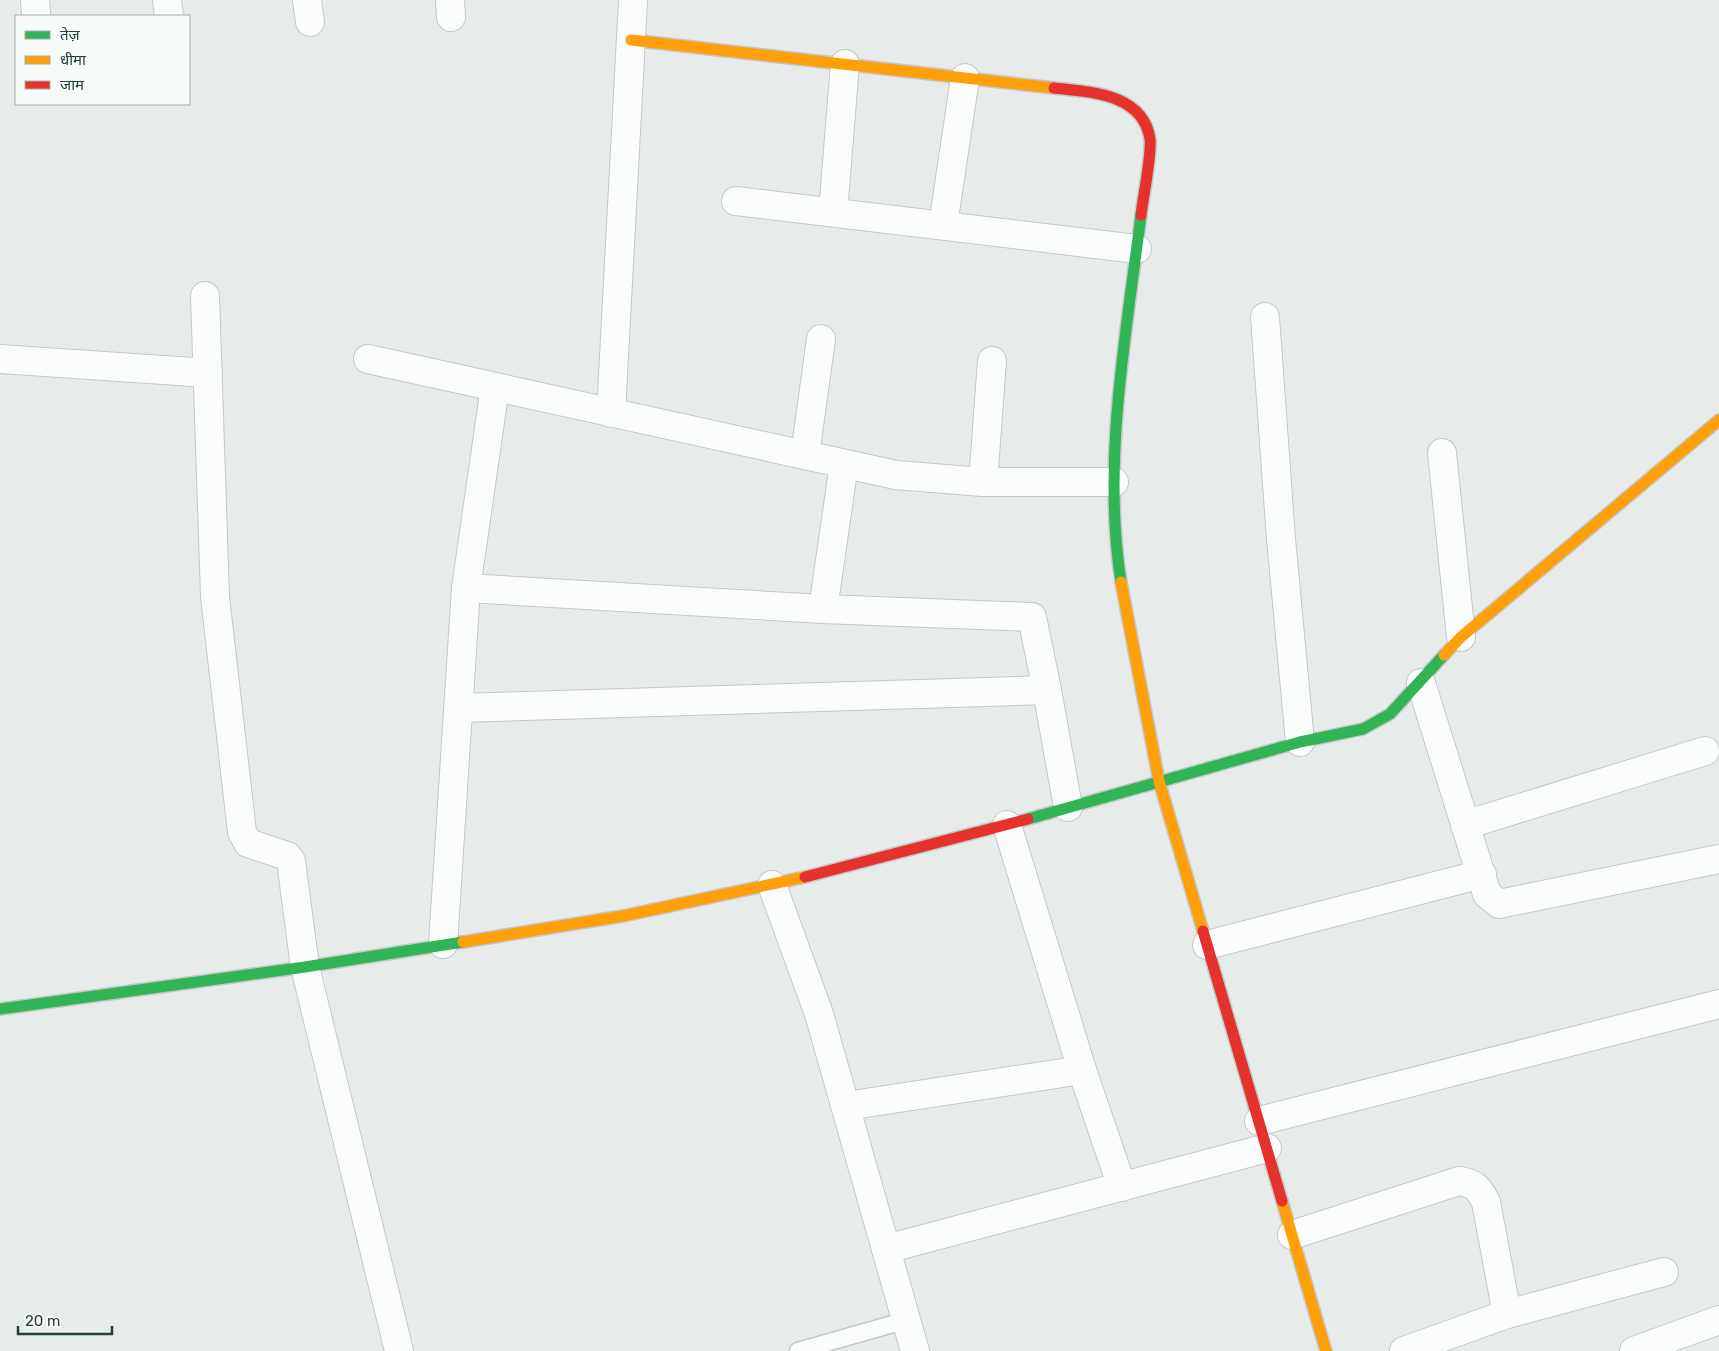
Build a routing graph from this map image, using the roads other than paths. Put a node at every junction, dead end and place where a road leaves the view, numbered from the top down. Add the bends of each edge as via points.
1 (167, 0) edge
2 (633, 0) edge
3 (169, 15) edge
4 (631, 40) junction
5 (846, 64) junction
6 (965, 78) junction
7 (736, 201) dead end
8 (833, 212) junction
9 (943, 225) junction
10 (1136, 249) junction
11 (205, 296) dead end
12 (1266, 317) dead end
13 (821, 339) dead end
14 (0, 359) edge
15 (368, 359) dead end
16 (992, 361) dead end
17 (208, 373) junction
18 (495, 388) junction
19 (611, 413) junction
20 (1719, 420) edge
21 (1442, 453) dead end
22 (805, 455) junction
23 (844, 464) junction
24 (983, 482) junction
25 (1114, 482) junction
26 (466, 588) junction
27 (823, 609) junction
28 (1461, 637) junction
29 (1421, 682) junction
30 (1048, 690) junction
31 (459, 708) junction
32 (1300, 742) junction
33 (1705, 751) dead end
34 (1160, 781) junction
35 (1068, 807) junction
36 (1008, 825) junction
37 (1465, 825) junction
38 (1719, 859) edge
39 (1482, 874) junction
40 (772, 885) junction
41 (443, 944) junction
42 (1207, 945) junction
43 (305, 967) junction
44 (1719, 1004) edge
45 (0, 1009) edge
46 (1082, 1070) junction
47 (846, 1106) junction
48 (1259, 1120) junction
49 (1267, 1148) junction
50 (1122, 1187) junction
51 (1292, 1235) junction
52 (886, 1249) junction
53 (1664, 1272) dead end
54 (1507, 1314) junction
55 (907, 1320) junction
56 (1719, 1320) edge
57 (399, 1351) edge
58 (798, 1351) edge
59 (915, 1351) edge
60 (1326, 1351) edge
61 (1404, 1351) edge
62 (1634, 1351) edge

1 - 3 street
2 - 4 street
4 - 5 street
4 - 19 street
5 - 6 street
5 - 8 street
6 - 9 street
6 - 10 street via 1100,94 1128,103 1145,120 1150,140
7 - 8 street
8 - 9 street
9 - 10 street
10 - 25 street via 1117,414
11 - 17 street
12 - 32 street via 1280,539
13 - 22 street
14 - 17 street
15 - 18 street
16 - 24 street
17 - 43 street via 215,597 242,832 248,843 287,856 291,861
18 - 19 street
18 - 26 street
19 - 22 street
20 - 28 street
21 - 28 street
22 - 23 street
23 - 24 street via 896,475
23 - 27 street
24 - 25 street
25 - 34 street via 1116,553 1124,606
26 - 27 street
26 - 31 street
27 - 30 street via 1032,618
28 - 29 street
29 - 32 street via 1390,714 1363,729
29 - 37 street
30 - 31 street
30 - 35 street
31 - 41 street
32 - 34 street
33 - 37 street
34 - 35 street
34 - 42 street
35 - 36 street
36 - 40 street
36 - 46 street
37 - 39 street
38 - 39 street via 1505,905 1498,904 1487,894
39 - 42 street
40 - 41 street via 623,916
40 - 47 street via 819,1014
41 - 43 street
42 - 48 street
43 - 45 street
43 - 57 street
44 - 48 street
46 - 47 street
46 - 50 street
47 - 52 street
48 - 49 street
49 - 50 street
49 - 51 street
50 - 52 street
51 - 54 street via 1459,1181 1472,1183 1486,1202
51 - 60 street
52 - 55 street
53 - 54 street
54 - 61 street
55 - 58 lane
55 - 59 street
56 - 62 street

